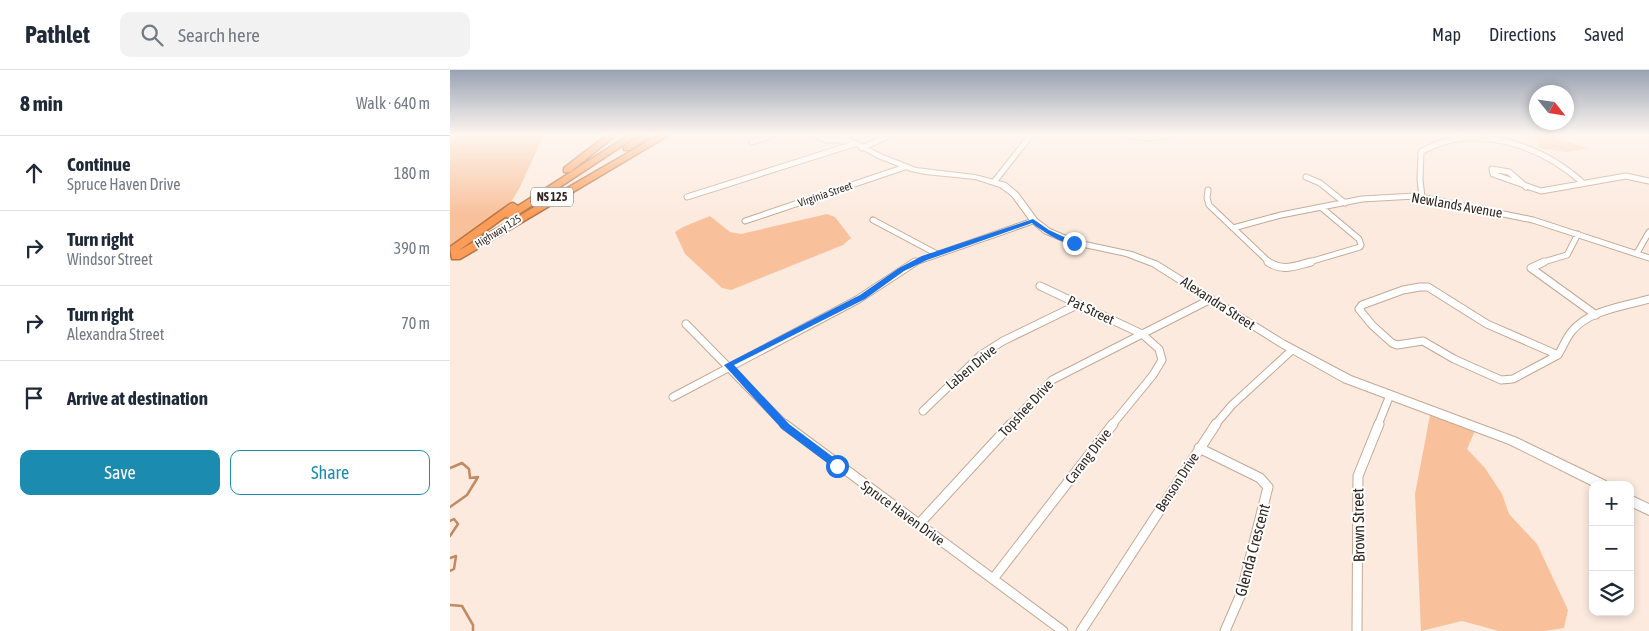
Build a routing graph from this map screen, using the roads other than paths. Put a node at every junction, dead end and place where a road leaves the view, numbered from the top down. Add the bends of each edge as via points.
1 (578, 161) edge
2 (596, 161) edge
3 (603, 161) edge
4 (618, 161) edge
5 (807, 161) edge
6 (894, 161) edge
7 (1010, 161) edge
8 (1421, 161) edge
9 (1555, 161) edge
10 (905, 166) junction
11 (1306, 177) dead end
12 (1649, 181) edge
13 (994, 182) junction
14 (1583, 183) junction
15 (1526, 187) junction
16 (1208, 190) dead end
17 (687, 197) dead end
18 (1422, 197) junction
19 (1345, 203) junction
20 (1322, 208) junction
21 (873, 220) dead end
22 (745, 221) dead end
23 (1033, 221) junction
24 (1232, 228) junction
25 (1649, 232) edge
26 (1578, 234) junction
27 (936, 254) junction
28 (1637, 254) junction
29 (451, 255) edge
30 (1649, 258) edge
31 (1040, 286) dead end
32 (1211, 299) junction
33 (1649, 299) edge
34 (1079, 304) junction
35 (1596, 315) junction
36 (686, 324) dead end
37 (1142, 334) junction
38 (1292, 350) junction
39 (1558, 355) junction
40 (728, 365) junction
41 (1390, 395) junction
42 (673, 397) dead end
43 (922, 410) dead end
44 (1199, 448) junction
45 (1594, 481) edge
46 (1634, 502) edge
47 (1649, 510) edge
48 (920, 524) junction
49 (993, 580) junction
50 (1063, 631) edge
51 (1081, 631) edge
52 (1225, 631) edge
53 (1358, 631) edge

1 - 29 highway
2 - 29 highway, Highway 125 / NS 125
3 - 29 highway, Highway 125 / NS 125
4 - 29 highway
5 - 17 street
6 - 10 main road, Alexandra Street
7 - 13 street
8 - 18 street
9 - 14 street
10 - 13 main road, Alexandra Street
10 - 22 street, Virginia Street
11 - 19 street via 1320,183
12 - 14 street via 1626,176
13 - 23 main road, Alexandra Street via 1013,192
14 - 15 street via 1547,192
15 - 15 street via 1493,174 1492,170 1509,172
16 - 24 street via 1208,202
18 - 19 street, Newlands Avenue via 1381,197
18 - 26 street, Newlands Avenue via 1533,220
19 - 20 street, Newlands Avenue
20 - 24 street, Newlands Avenue
20 - 24 street via 1359,239 1360,247 1278,268 1266,261
21 - 27 street
23 - 27 street
23 - 32 main road, Alexandra Street via 1069,241 1154,263
25 - 28 street
26 - 28 street, Newlands Avenue
26 - 35 street via 1567,255 1531,268
27 - 40 street via 918,260 862,297
28 - 30 street, Newlands Avenue
31 - 34 street, Pat Street
32 - 37 street, Topshee Drive
32 - 38 main road, Alexandra Street
33 - 35 street
34 - 37 street, Pat Street
34 - 43 street, Laben Drive via 981,355
35 - 39 street via 1572,331
36 - 40 street, Spruce Haven Drive
37 - 48 street, Topshee Drive via 1052,380
37 - 49 street, Carang Drive via 1161,351 1160,365
38 - 41 main road, Alexandra Street via 1347,379
38 - 44 street, Benson Drive via 1232,404
39 - 39 street via 1506,381 1481,373 1422,341 1392,343 1359,309 1406,290 1428,287 1487,324
40 - 42 street
40 - 48 street, Spruce Haven Drive via 786,426
41 - 45 main road, Alexandra Street via 1514,441
41 - 53 street, Brown Street via 1362,463 1357,484
44 - 51 street, Benson Drive
44 - 52 street, Glenda Crescent via 1260,478 1268,487 1241,594
46 - 47 main road
48 - 49 street, Spruce Haven Drive
49 - 50 street, Spruce Haven Drive

